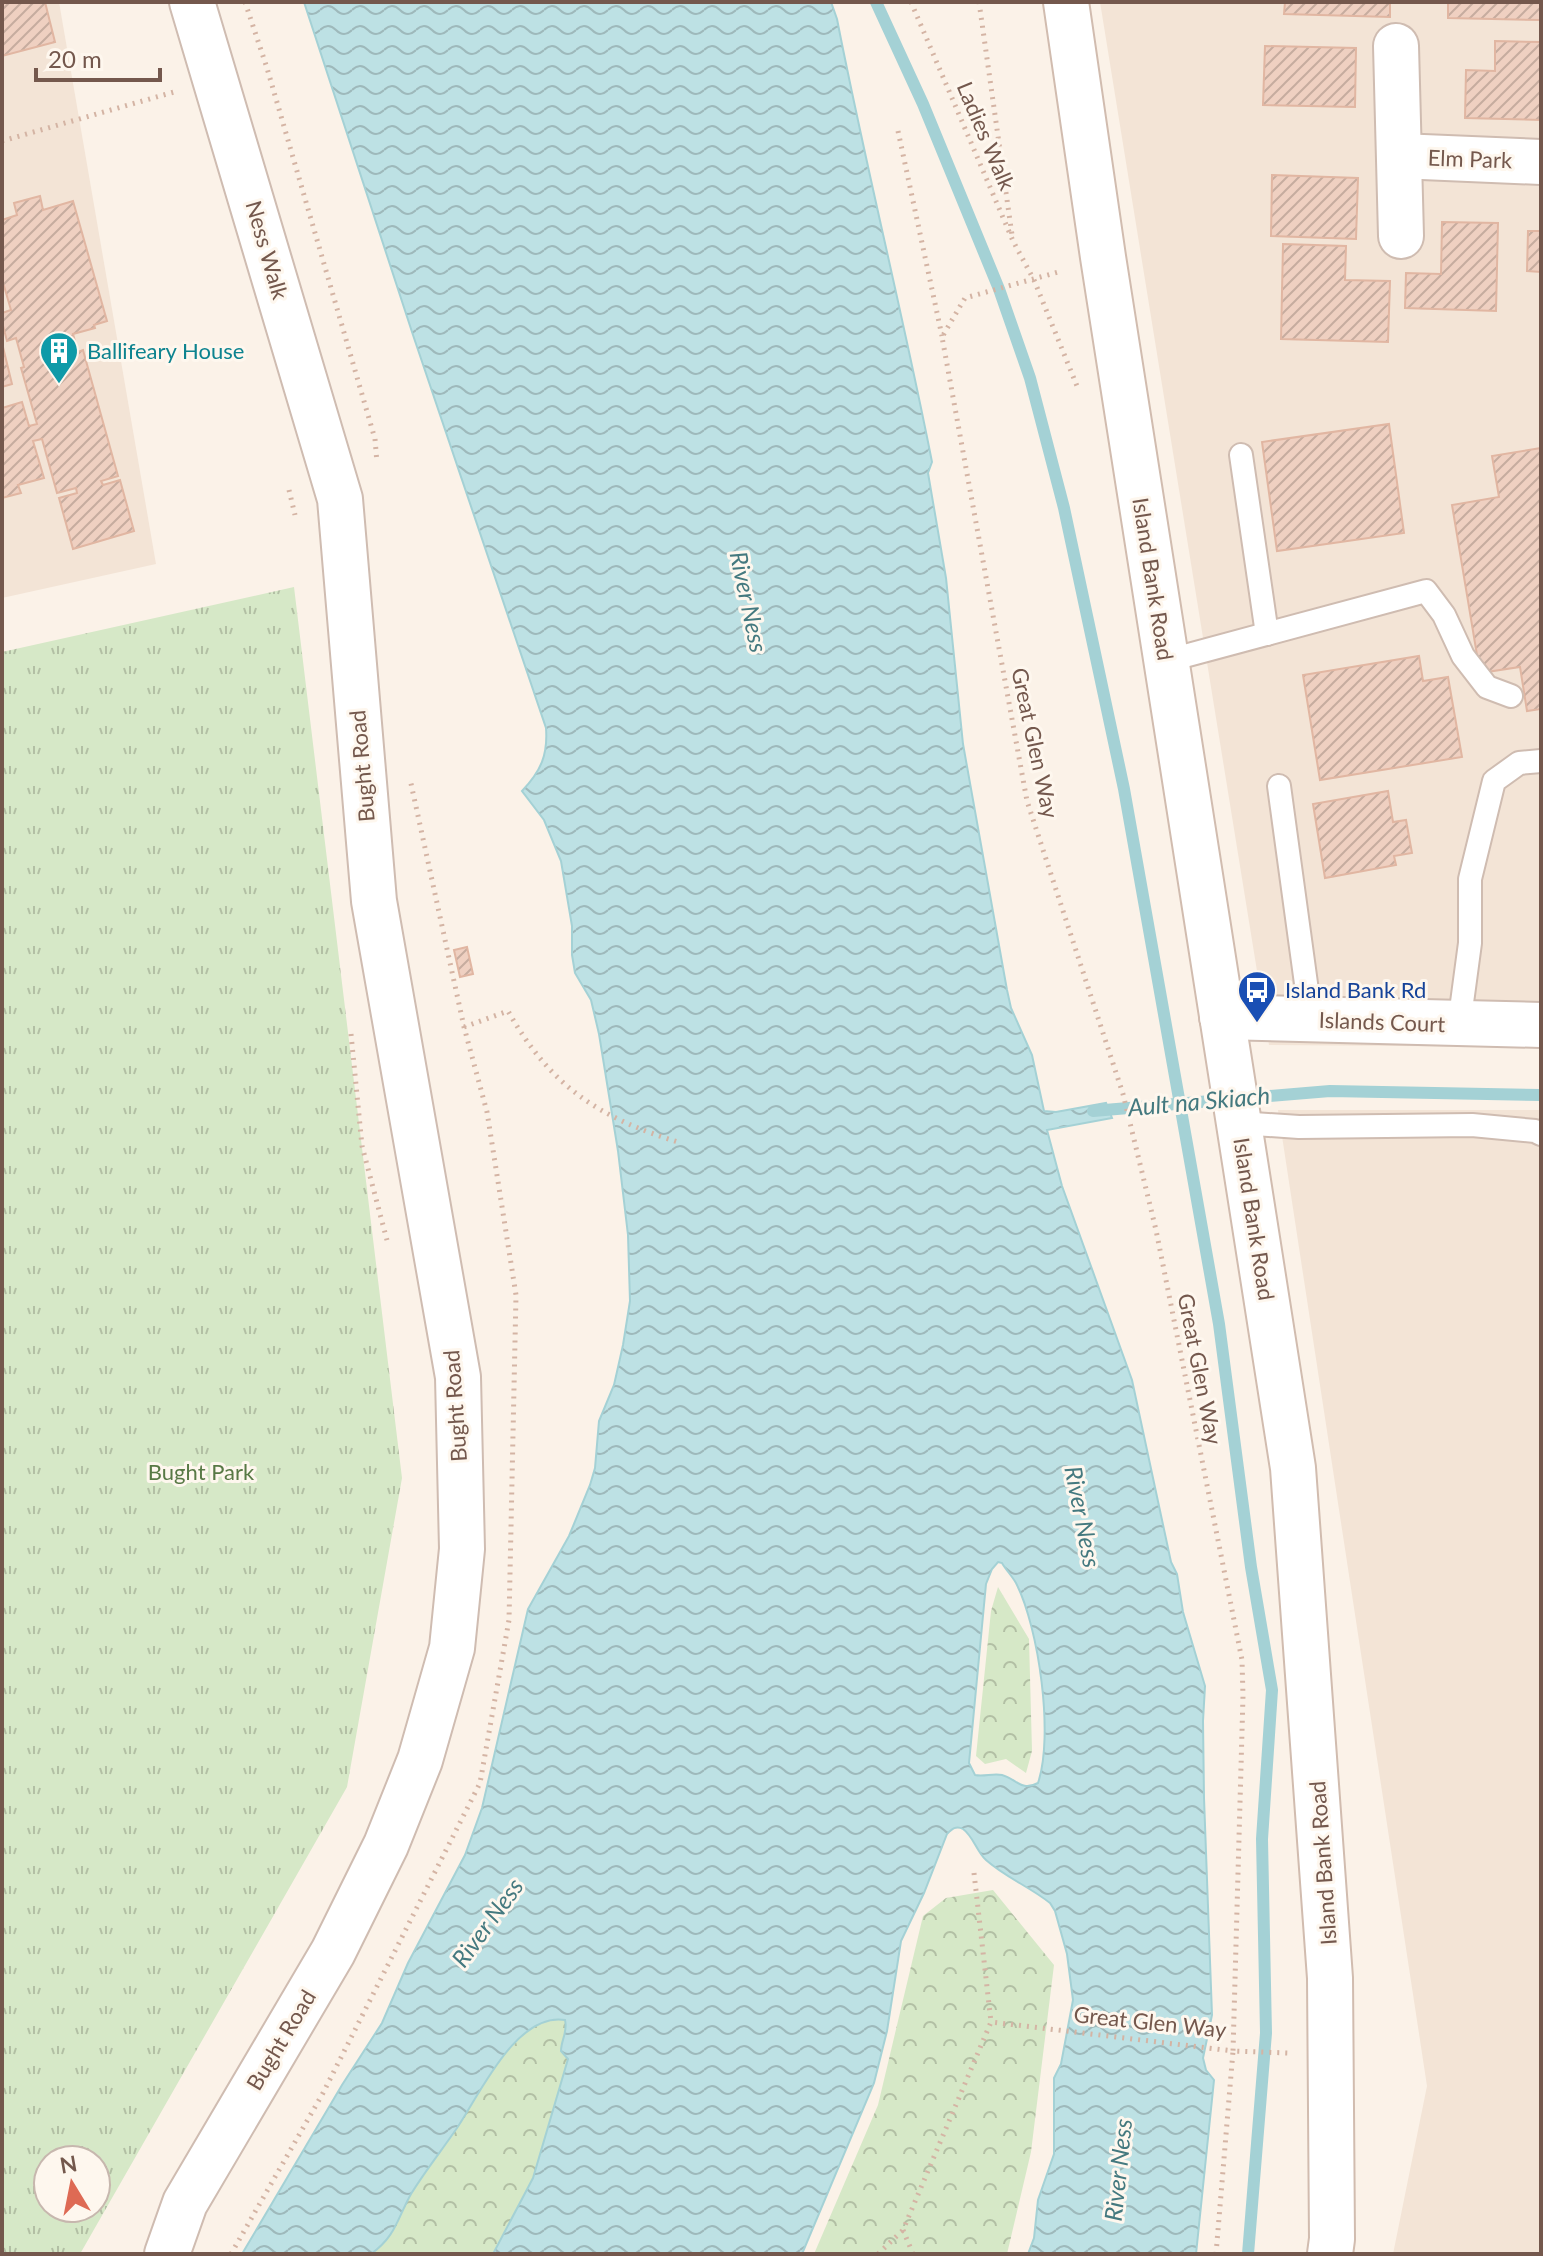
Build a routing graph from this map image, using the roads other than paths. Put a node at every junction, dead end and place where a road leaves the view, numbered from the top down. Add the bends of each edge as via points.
1 (192, 2) edge
2 (1066, 2) edge
3 (1396, 46) dead end
4 (1399, 156) junction
5 (1541, 162) edge
6 (1401, 236) dead end
7 (1241, 455) dead end
8 (340, 499) joint
9 (1267, 634) junction
10 (1166, 661) junction
11 (1511, 696) dead end
12 (1541, 761) edge
13 (1279, 786) dead end
14 (1222, 1017) junction
15 (1311, 1020) junction
16 (1459, 1025) junction
17 (1541, 1025) edge
18 (1236, 1104) junction
19 (1541, 1134) edge
20 (167, 2254) edge
21 (1330, 2254) edge

1 - 8 street, Ness Walk
2 - 10 street, Island Bank Road
3 - 4 street, Elm Park
4 - 5 street, Elm Park
4 - 6 street, Elm Park
7 - 9 lane
8 - 20 street, Bught Road via 374,901 458,1377 462,1549 452,1648 420,1760 386,1845 333,1952 185,2203
9 - 10 lane
9 - 11 lane via 1426,591 1487,687
10 - 14 street, Island Bank Road
12 - 16 lane via 1519,763 1494,781 1470,879 1470,943
13 - 15 lane
14 - 15 street, Islands Court
14 - 18 street, Island Bank Road
15 - 16 street, Islands Court
16 - 17 street, Islands Court
18 - 19 lane via 1299,1127 1472,1125
18 - 21 street, Island Bank Road via 1293,1468 1330,1978

